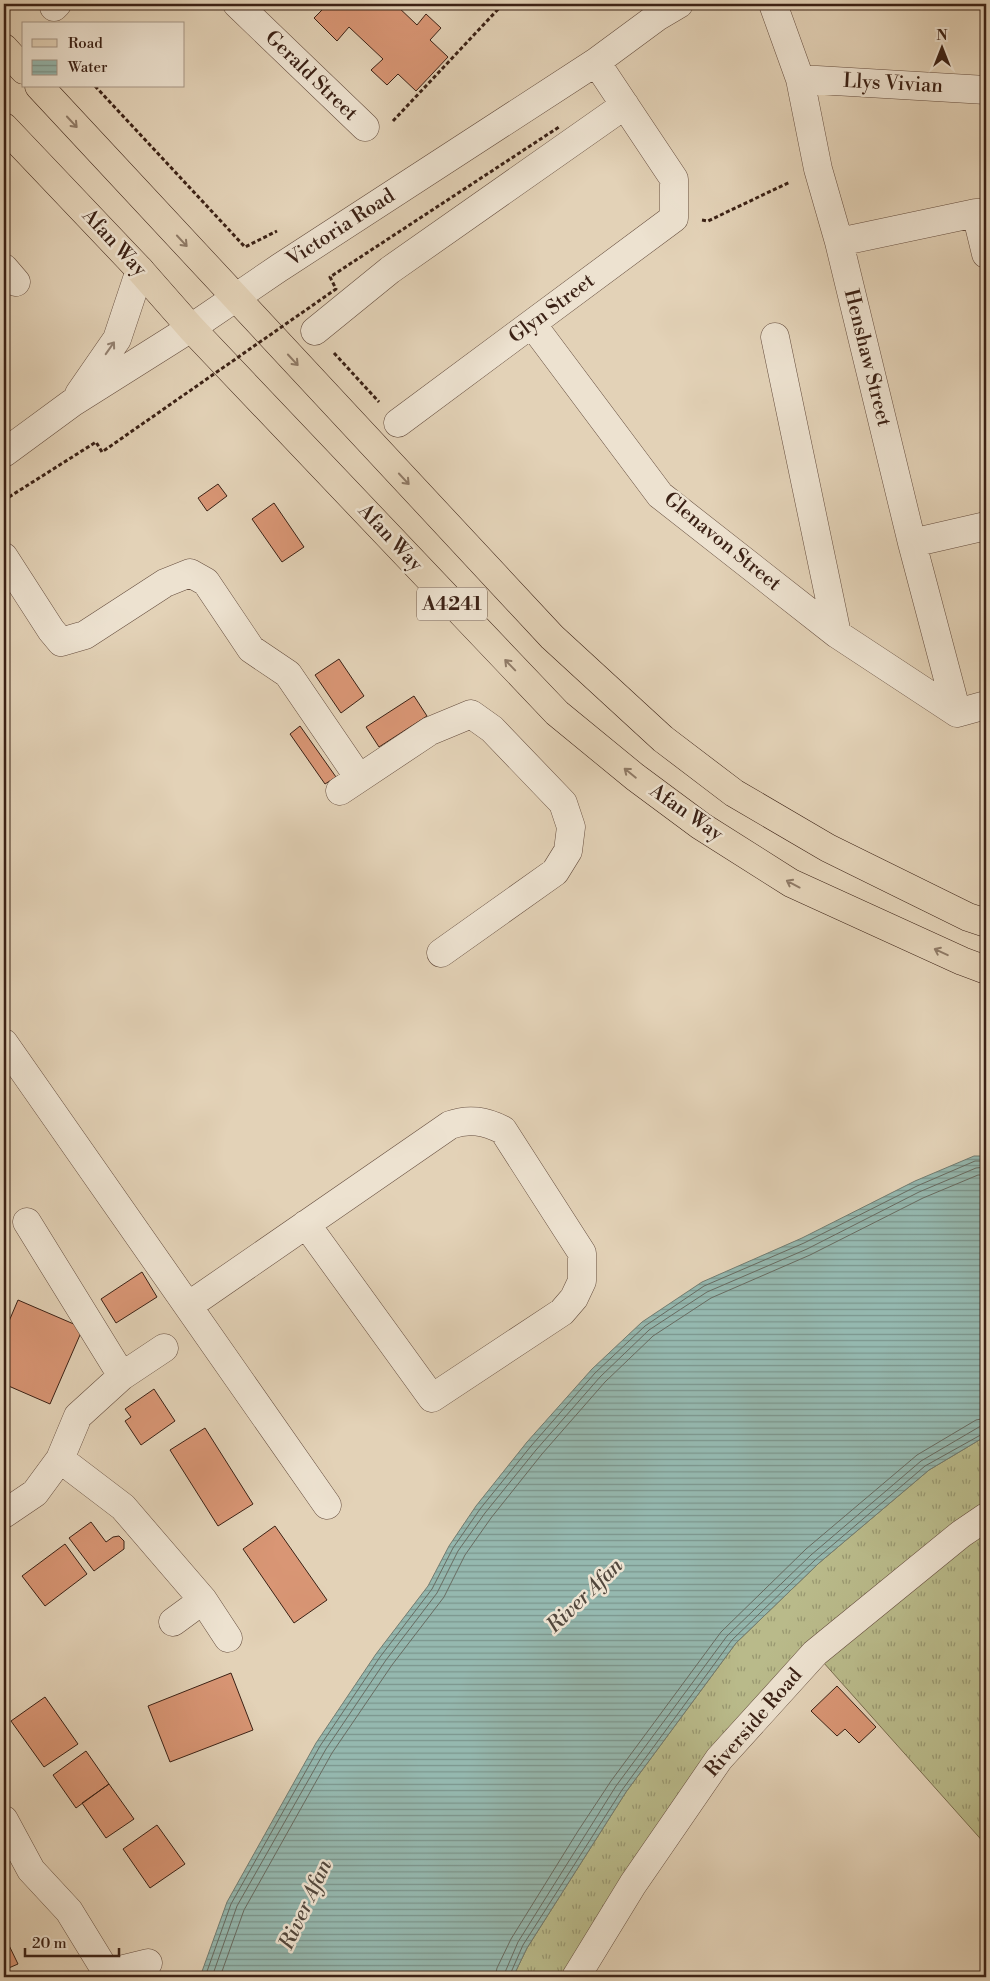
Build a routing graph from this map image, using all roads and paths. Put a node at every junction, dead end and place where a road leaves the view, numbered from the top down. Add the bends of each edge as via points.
1 (237, 4) edge
2 (504, 4) edge
3 (679, 4) edge
4 (773, 4) edge
5 (4, 48) edge
6 (596, 62) junction
7 (22, 68) edge
8 (800, 79) junction
9 (41, 88) edge
10 (97, 88) edge
11 (986, 90) edge
12 (625, 105) junction
13 (4, 127) edge
14 (365, 127) joint
15 (559, 127) dead end
16 (818, 169) junction
17 (981, 213) edge
18 (674, 218) junction
19 (280, 229) dead end
20 (840, 242) junction
21 (986, 254) edge
22 (140, 270) junction
23 (234, 298) junction
24 (532, 324) junction
25 (191, 328) junction
26 (315, 331) dead end
27 (775, 336) dead end
28 (72, 403) junction
29 (398, 423) dead end
30 (4, 453) edge
31 (4, 500) edge
32 (986, 526) edge
33 (912, 543) junction
34 (4, 557) edge
35 (836, 634) junction
36 (986, 706) edge
37 (958, 713) junction
38 (986, 923) edge
39 (441, 953) dead end
40 (986, 970) edge
41 (4, 1043) edge
42 (27, 1222) dead end
43 (306, 1224) junction
44 (188, 1306) junction
45 (164, 1348) dead end
46 (122, 1376) junction
47 (60, 1459) junction
48 (327, 1505) dead end
49 (4, 1514) edge
50 (986, 1517) edge
51 (203, 1600) junction
52 (173, 1622) dead end
53 (228, 1638) dead end
54 (4, 1820) edge
55 (148, 1963) dead end
56 (107, 1975) edge
57 (576, 1977) edge

1 - 14 street, Gerald Street
2 - 14 path via 376,138
3 - 6 street, Victoria Road
4 - 8 street, Henshaw Street
5 - 7 main road
6 - 12 street
6 - 23 street, Victoria Road
8 - 11 street, Llys Vivian
8 - 16 street, Henshaw Street
9 -> 23 main road, A4241
10 - 19 path via 245,247
12 - 18 street via 674,179
12 - 26 street via 390,270
13 - 22 main road, Afan Way / A4241
15 - 31 path, bridge via 330,277 336,289 102,452 96,442
16 - 18 path via 708,221
16 - 20 street, Henshaw Street
17 - 20 street
17 - 21 street
18 - 24 street, Glyn Street
20 - 33 street, Henshaw Street
22 - 25 main road, Afan Way / A4241
28 -> 22 street via 117,339
23 - 25 street, Victoria Road
23 -> 38 main road, A4241 via 552,637 662,739 734,793 828,848
24 - 29 street, Glyn Street
24 - 35 street, Glenavon Street via 660,494
25 - 28 street, Victoria Road
40 -> 25 main road, Afan Way / A4241 via 791,883 701,826 634,777 557,713
27 - 35 street
28 - 30 street, Victoria Road
32 - 33 street
33 - 37 street, Henshaw Street
34 - 39 street via 61,642 86,635 165,584 190,573 206,582 251,649 288,674 349,785 430,731 471,714 492,729 563,803 571,827 568,851 555,872
35 - 37 street, Glenavon Street
36 - 37 street
41 - 44 street
42 - 46 street
43 - 43 street via 450,1125 476,1121 503,1130 582,1253 582,1281 562,1312 432,1398
43 - 44 street
44 - 48 street
45 - 46 street
46 - 47 street via 78,1416
47 - 49 street via 35,1493
47 - 51 street via 123,1507
50 - 57 street, Riverside Road via 815,1653 719,1759 633,1884
51 - 52 street
51 - 53 street
54 - 56 street via 31,1870 68,1911
55 - 56 street

